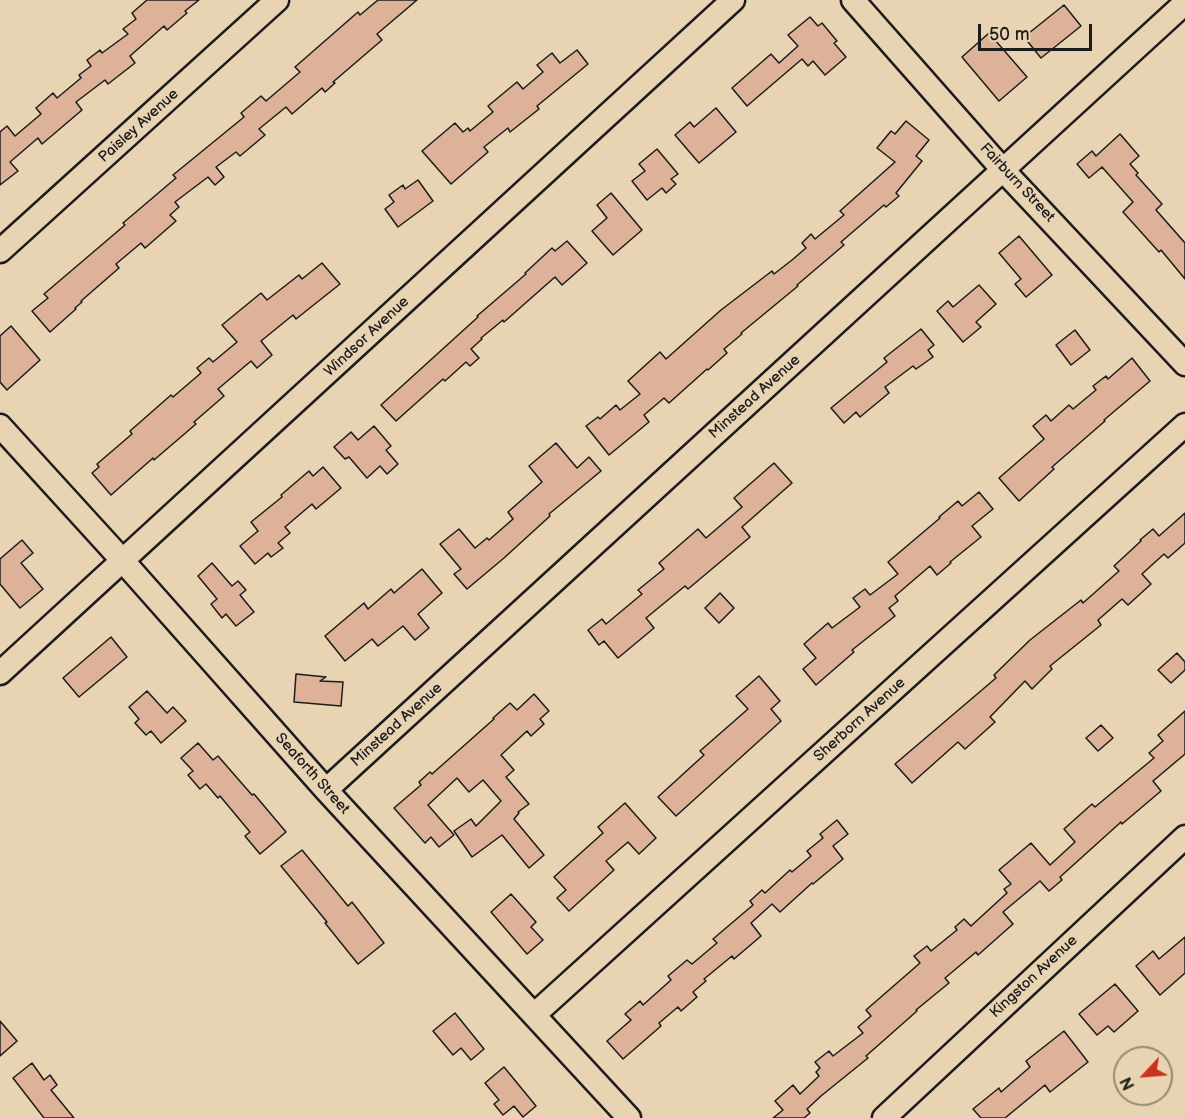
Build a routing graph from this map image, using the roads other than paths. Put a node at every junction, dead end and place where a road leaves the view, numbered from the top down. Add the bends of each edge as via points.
1 (277, 0) edge
2 (733, 0) edge
3 (853, 0) edge
4 (1185, 3) edge
5 (1004, 170) junction
6 (0, 251) edge
7 (1185, 364) edge
8 (1185, 425) edge
9 (0, 426) edge
10 (123, 561) junction
11 (0, 673) edge
12 (326, 790) junction
13 (1185, 837) edge
14 (534, 1015) junction
15 (629, 1118) edge
16 (884, 1118) edge

1 - 6 street, Paisley Avenue
2 - 10 street, Windsor Avenue
3 - 5 street, Fairburn Street
4 - 5 street, Minstead Avenue
5 - 7 street, Fairburn Street
5 - 12 street, Minstead Avenue
8 - 14 street, Sherborn Avenue
9 - 10 street, Seaforth Street
10 - 11 street, Windsor Avenue
10 - 12 street, Seaforth Street
12 - 14 street, Seaforth Street
13 - 16 street, Kingston Avenue
14 - 15 street, Seaforth Street

